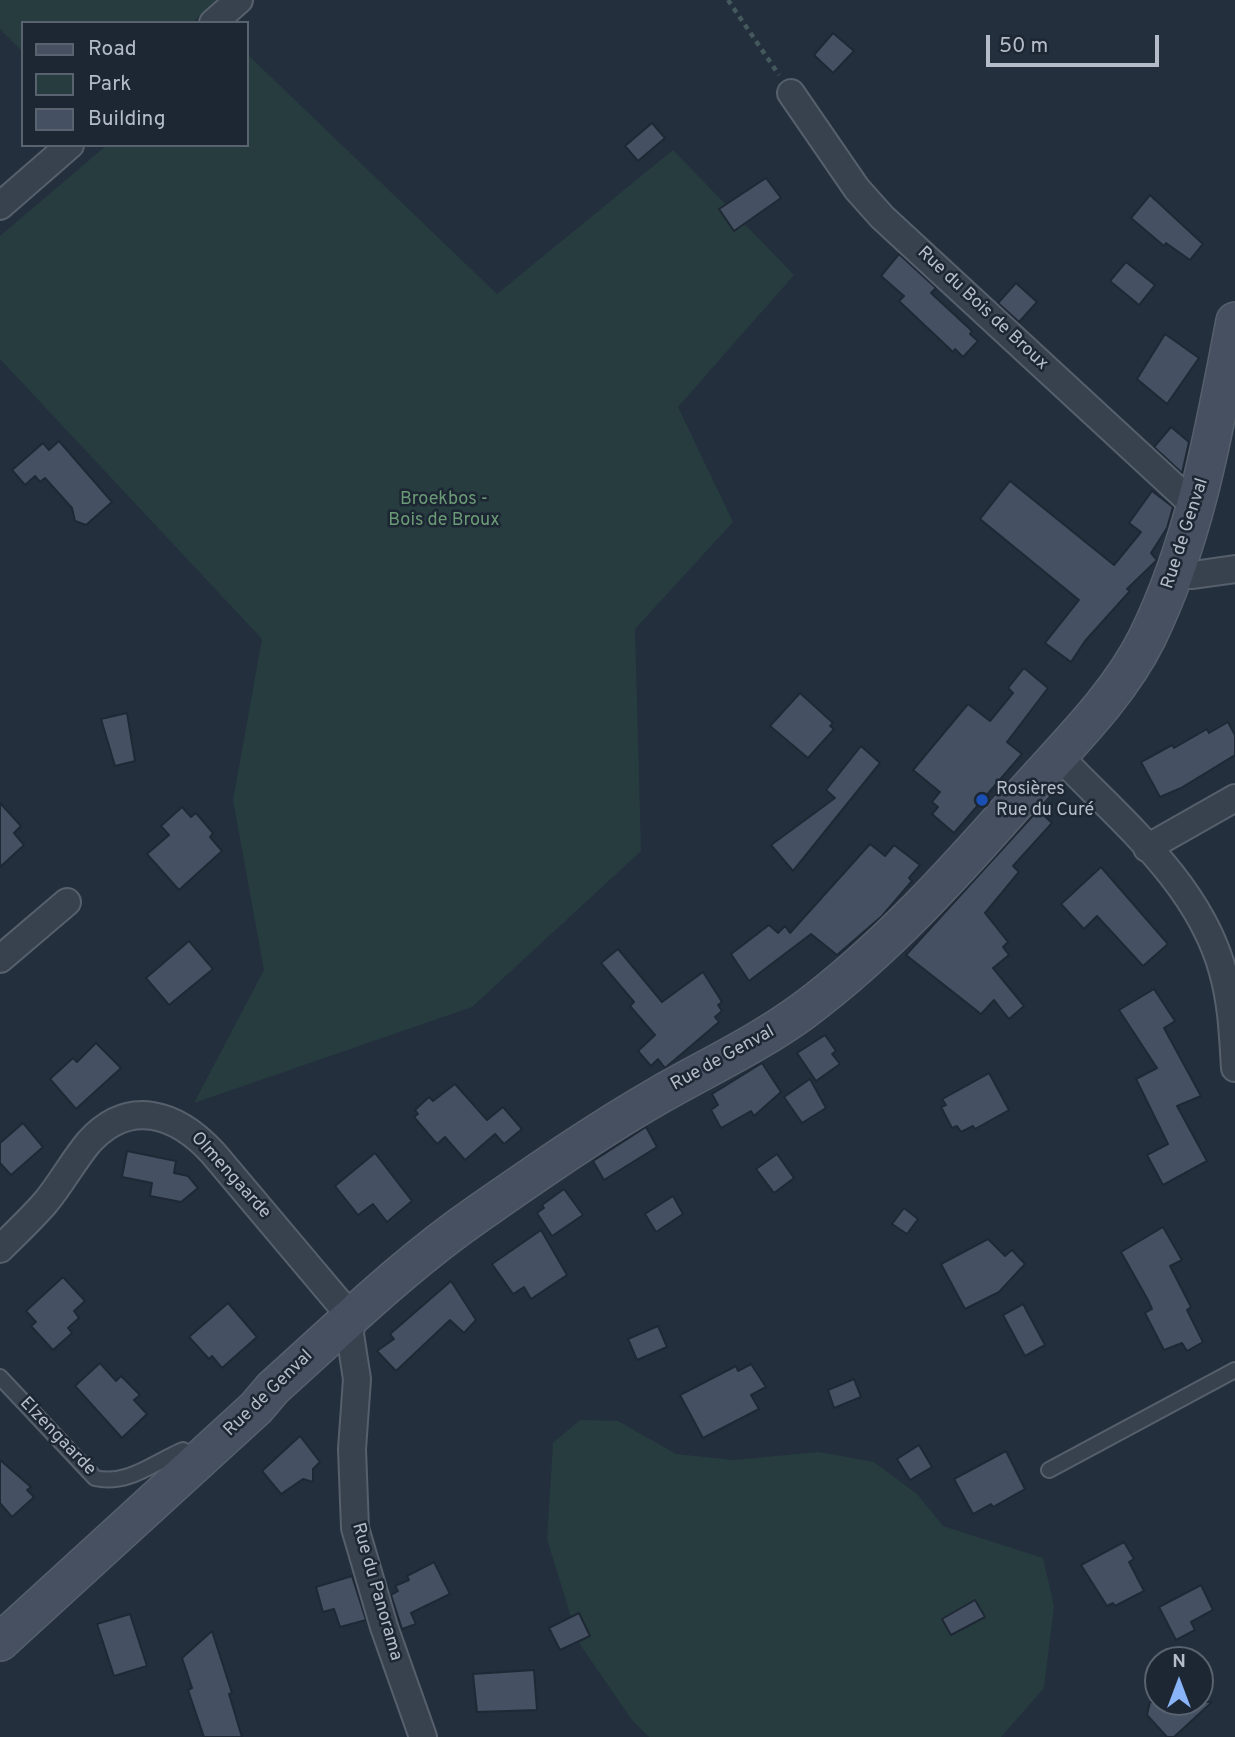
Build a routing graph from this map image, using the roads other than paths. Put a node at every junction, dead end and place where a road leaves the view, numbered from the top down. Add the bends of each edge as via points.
1 (239, 0) edge
2 (215, 21) edge
3 (791, 93) road end
4 (69, 147) edge
5 (0, 206) edge
6 (1235, 321) edge
7 (1196, 507) junction
8 (1235, 569) edge
9 (1176, 573) junction
10 (1059, 756) junction
11 (1235, 798) edge
12 (1147, 848) junction
13 (67, 902) dead end
14 (0, 959) edge
15 (1235, 1068) edge
16 (0, 1249) edge
17 (352, 1318) junction
18 (1235, 1370) edge
19 (0, 1377) edge
20 (196, 1460) junction
21 (1049, 1470) dead end
22 (0, 1642) edge
23 (423, 1737) edge

1 - 2 street
3 - 7 street, Rue du Bois de Broux via 882,216
4 - 5 street
6 - 7 street, Rue de Genval
7 - 9 street, Rue de Genval
8 - 9 street
9 - 10 street, Rue de Genval via 1145,642 1099,709
10 - 12 street
10 - 17 street, Rue de Genval via 888,940 832,989 773,1032 632,1111 475,1215
11 - 12 street
12 - 15 street via 1175,878 1208,932 1231,1009
13 - 14 street
16 - 17 street, Olmengaarde via 45,1203 107,1126 153,1114 195,1133
17 - 20 street, Rue de Genval
17 - 23 street, Rue du Panorama via 357,1379 352,1449 355,1528
18 - 21 lane
19 - 20 lane, Elzengaarde via 95,1478 126,1479 183,1450
20 - 22 street, Rue de Genval

